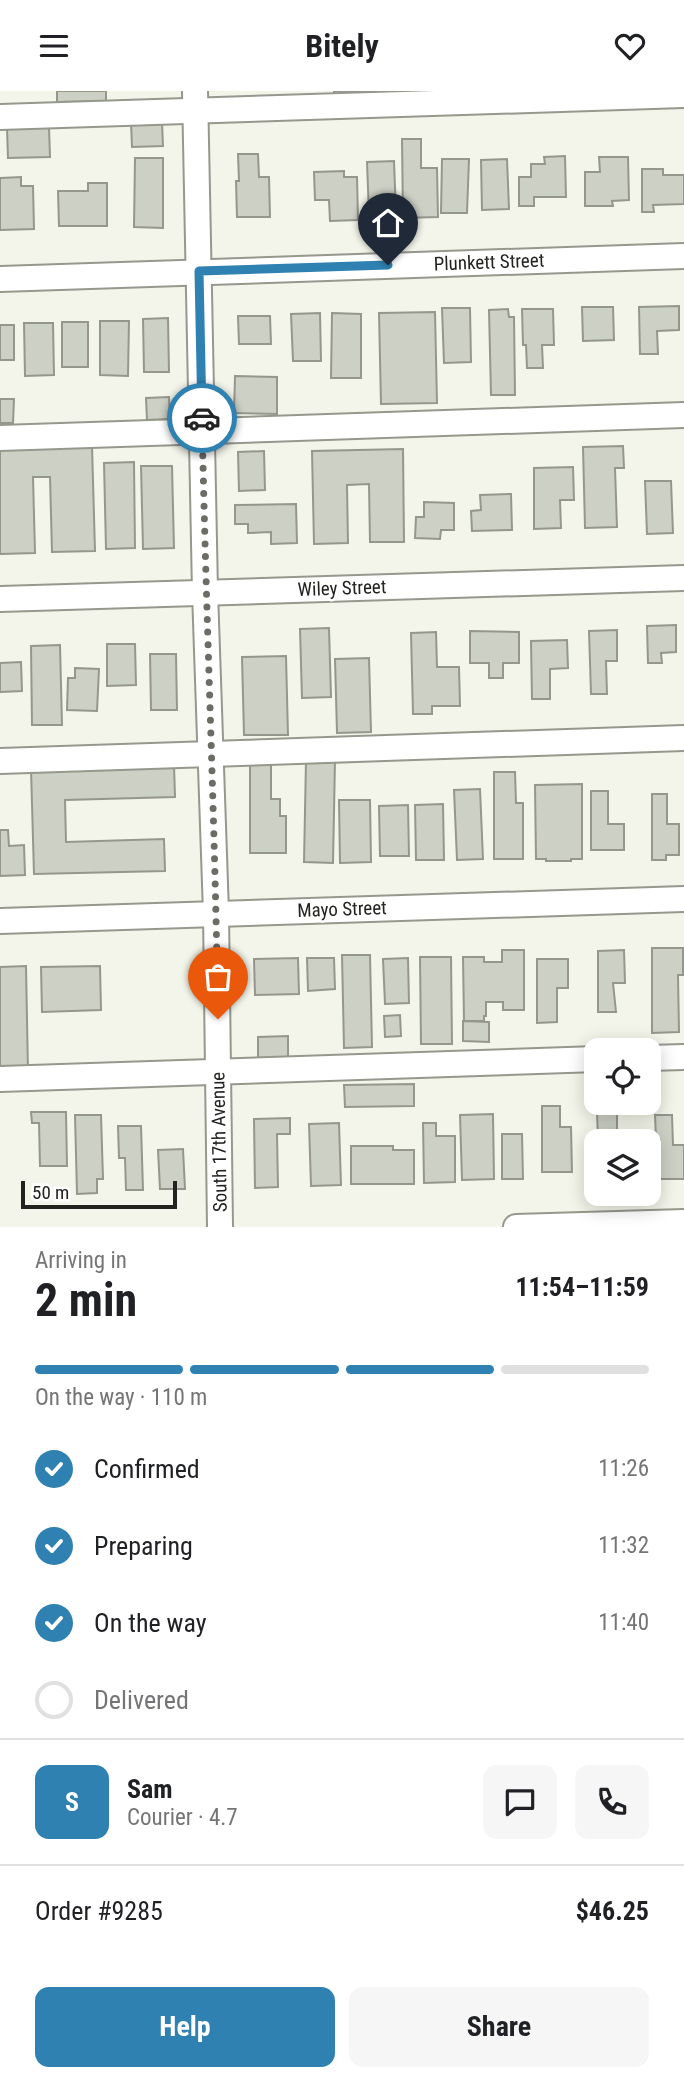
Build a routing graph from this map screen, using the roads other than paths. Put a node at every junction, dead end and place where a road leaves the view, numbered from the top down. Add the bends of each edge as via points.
1 (684, 95) edge
2 (196, 101) edge
3 (0, 117) edge
4 (684, 256) edge
5 (199, 271) junction
6 (0, 279) edge
7 (684, 415) edge
8 (202, 430) junction
9 (0, 438) edge
10 (684, 578) edge
11 (205, 592) junction
12 (0, 599) edge
13 (684, 738) edge
14 (211, 754) junction
15 (0, 761) edge
16 (684, 899) edge
17 (216, 913) junction
18 (0, 921) edge
19 (684, 1057) edge
20 (661, 1058) edge
21 (584, 1059) edge
22 (218, 1071) junction
23 (0, 1079) edge
24 (684, 1221) edge
25 (220, 1227) edge
26 (516, 1227) edge

1 - 2 street
2 - 3 street
2 - 5 street, South 17th Avenue
4 - 5 street, Plunkett Street
5 - 6 street, Plunkett Street
5 - 8 street, South 17th Avenue
7 - 8 street
8 - 9 street
8 - 11 street, South 17th Avenue
10 - 11 street, Wiley Street
11 - 12 street, Wiley Street
11 - 14 street, South 17th Avenue
13 - 14 street
14 - 15 street
14 - 17 street, South 17th Avenue
16 - 17 street, Mayo Street
17 - 18 street, Mayo Street
17 - 22 street, South 17th Avenue
19 - 20 street
21 - 22 street
22 - 23 street
22 - 25 street, South 17th Avenue
24 - 26 street

